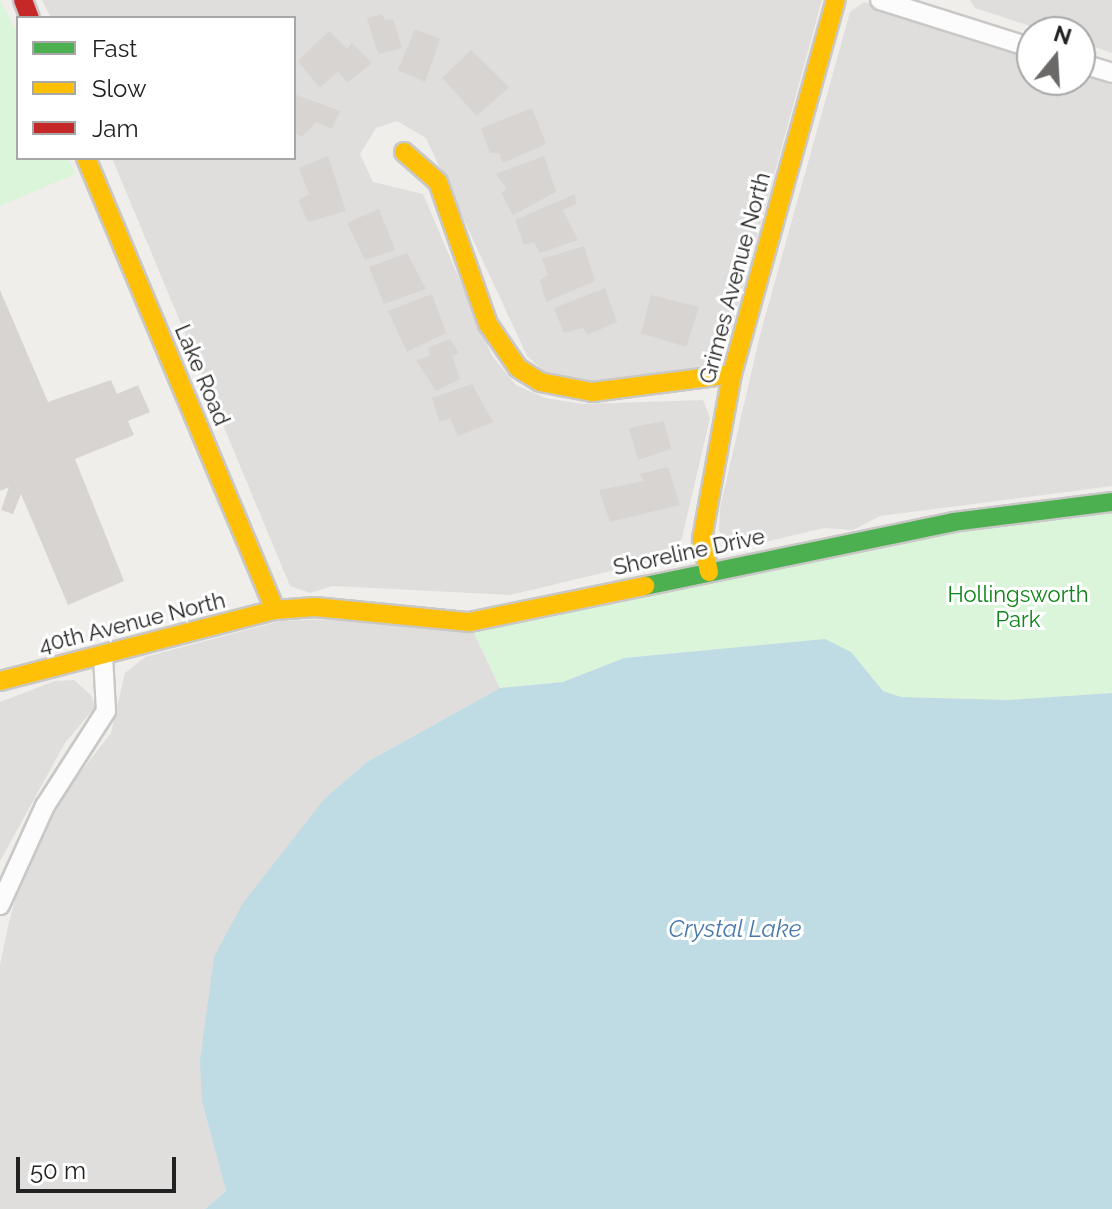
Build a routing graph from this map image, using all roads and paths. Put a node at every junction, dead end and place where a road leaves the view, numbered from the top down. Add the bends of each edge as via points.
1 (836, 0) edge
2 (880, 0) edge
3 (938, 9) edge
4 (1016, 41) edge
5 (404, 152) dead end
6 (87, 160) edge
7 (732, 374) junction
8 (1112, 502) edge
9 (709, 572) junction
10 (275, 610) junction
11 (103, 656) junction
12 (0, 681) edge
13 (0, 905) edge

1 - 7 street, Grimes Avenue North
2 - 3 street
3 - 4 street
5 - 7 street via 438,182 488,324 518,368 566,391 592,392
6 - 10 street, Lake Road
7 - 9 street, Grimes Avenue North via 702,539
8 - 9 street, Shoreline Drive via 953,522
9 - 10 street, Shoreline Drive via 469,622 315,607
10 - 11 street, 40th Avenue North
11 - 12 street, 40th Avenue North
11 - 13 street via 106,711 45,806

